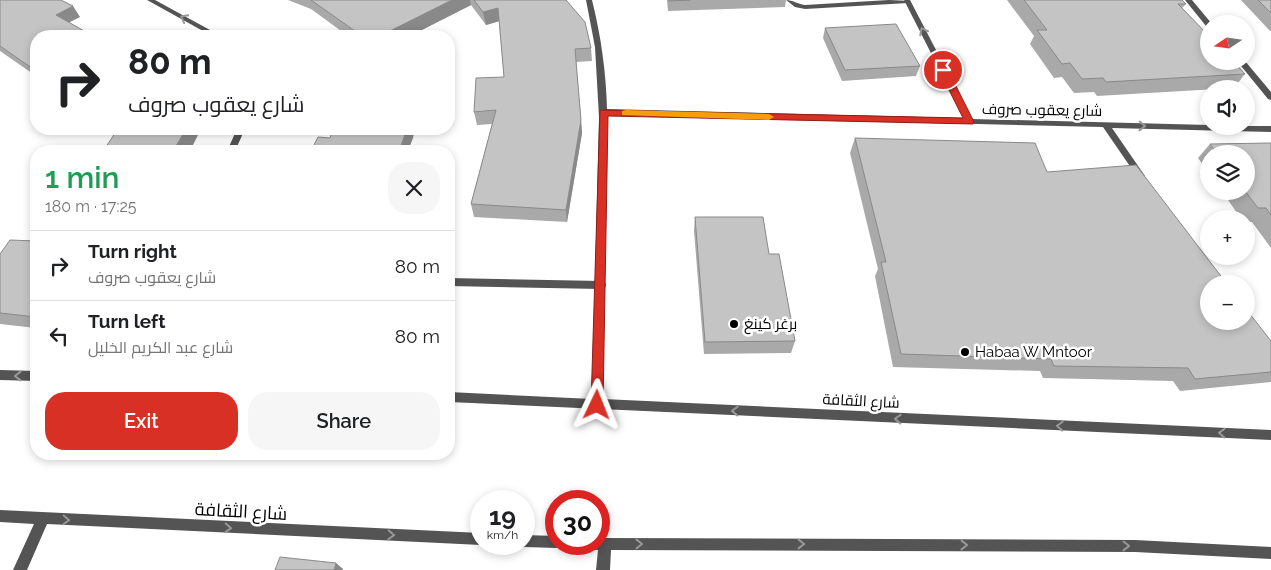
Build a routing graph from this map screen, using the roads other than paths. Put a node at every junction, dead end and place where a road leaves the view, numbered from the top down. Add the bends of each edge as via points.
1 (150, 0) edge
2 (589, 0) edge
3 (789, 0) edge
4 (1188, 0) edge
5 (908, 1) edge
6 (1201, 15) edge
7 (206, 30) edge
8 (1248, 70) edge
9 (1271, 97) edge
10 (603, 112) junction
11 (970, 122) junction
12 (1106, 125) junction
13 (1271, 129) edge
14 (1145, 180) edge
15 (455, 282) edge
16 (601, 285) junction
17 (0, 375) edge
18 (30, 376) edge
19 (455, 397) edge
20 (597, 405) junction
21 (1271, 435) edge
22 (0, 516) edge
23 (43, 520) junction
24 (470, 539) edge
25 (610, 544) edge
26 (1271, 553) edge
27 (605, 555) edge
28 (20, 570) edge
29 (604, 570) edge

7 -> 1 street
2 - 10 street via 601,60
3 - 5 street via 796,6 805,7
4 - 6 street
11 -> 5 street
8 - 9 street
10 - 11 street, شارع يعقوب صروف
10 - 16 street
11 - 12 street, شارع يعقوب صروف
12 -> 13 street, شارع يعقوب صروف
12 - 14 street
15 - 16 street
16 - 20 street
18 -> 17 street
19 - 20 street, شارع الثقافة
21 -> 20 street, شارع الثقافة
22 - 23 street, شارع الثقافة
23 -> 24 street, شارع الثقافة
23 - 28 street
25 -> 26 street via 1070,545
27 - 29 street

